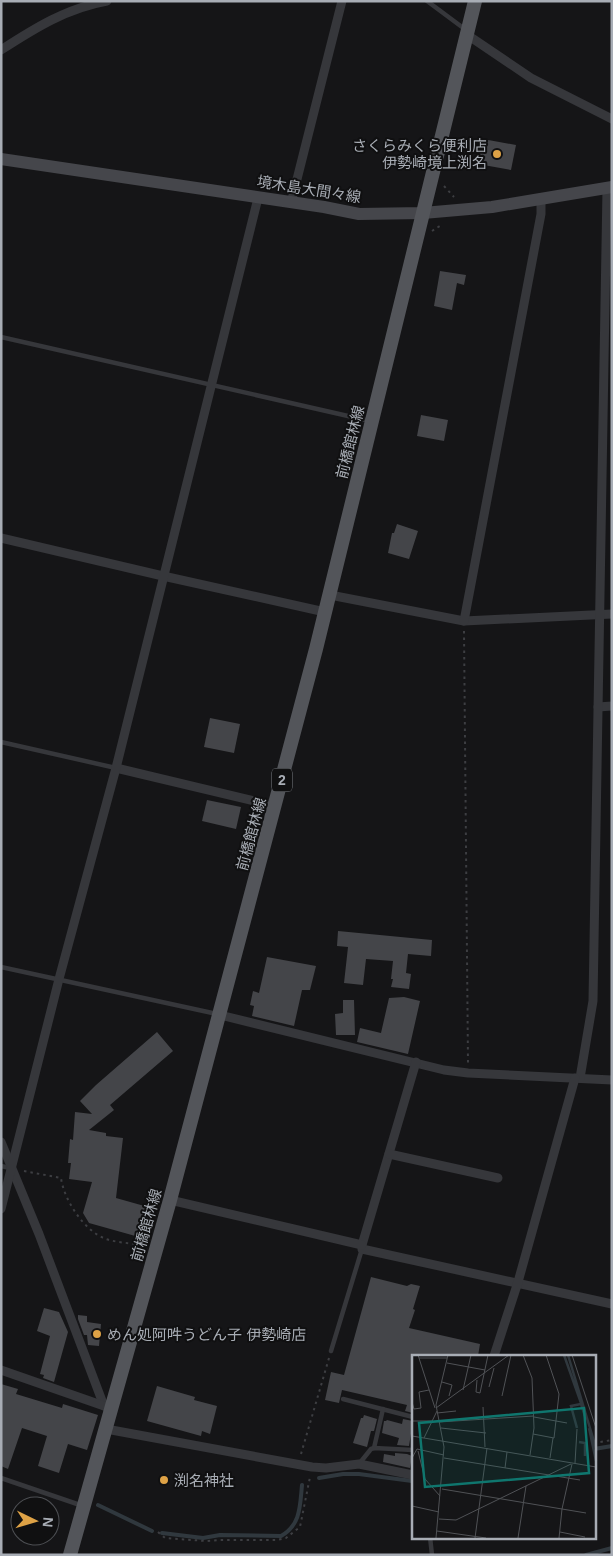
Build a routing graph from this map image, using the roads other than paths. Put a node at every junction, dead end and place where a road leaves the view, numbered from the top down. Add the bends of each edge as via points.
1 (107, 1) edge
2 (342, 1) edge
3 (427, 1) edge
4 (475, 1) edge
5 (467, 33) junction
6 (1, 50) edge
7 (612, 119) edge
8 (1, 159) edge
9 (609, 187) edge
10 (258, 198) junction
11 (540, 199) junction
12 (291, 203) junction
13 (423, 214) junction
14 (1, 337) edge
15 (212, 384) junction
16 (372, 422) junction
17 (1, 538) edge
18 (163, 576) junction
19 (330, 595) junction
20 (325, 612) junction
21 (599, 614) junction
22 (612, 614) edge
23 (464, 621) junction
24 (612, 706) edge
25 (598, 707) junction
26 (1, 742) edge
27 (116, 768) junction
28 (275, 806) junction
29 (1, 967) edge
30 (59, 979) junction
31 (220, 1015) junction
32 (416, 1062) junction
33 (577, 1078) junction
34 (612, 1080) edge
35 (1, 1142) edge
36 (389, 1154) junction
37 (1, 1166) edge
38 (12, 1168) junction
39 (498, 1178) dead end
40 (170, 1200) junction
41 (1, 1209) edge
42 (362, 1247) junction
43 (518, 1282) junction
44 (612, 1304) edge
45 (331, 1351) road end
46 (494, 1355) edge
47 (1, 1370) edge
48 (344, 1398) dead end
49 (108, 1407) junction
50 (383, 1409) junction
51 (412, 1418) edge
52 (106, 1429) junction
53 (374, 1448) junction
54 (412, 1450) edge
55 (359, 1464) junction
56 (412, 1475) edge
57 (1, 1478) edge
58 (84, 1506) junction
59 (430, 1538) edge
60 (70, 1555) edge
61 (432, 1555) edge

1 - 6 street via 52,19
2 - 12 street
3 - 5 lane
4 - 5 main road, 前橋館林線 / 2
5 - 7 street via 532,78
5 - 13 main road, 前橋館林線 / 2
8 - 10 main road, 境木島大間々線
9 - 11 main road, 境木島大間々線
9 - 21 street
10 - 12 main road, 境木島大間々線
10 - 15 street
11 - 13 main road, 境木島大間々線
11 - 23 street via 541,214
12 - 13 main road, 境木島大間々線 via 359,214
13 - 16 main road, 前橋館林線 / 2
14 - 15 lane
15 - 16 lane
15 - 18 street
16 - 19 main road, 前橋館林線 / 2
17 - 18 street
18 - 20 street
18 - 27 street
19 - 20 main road, 前橋館林線 / 2
19 - 23 street
20 - 28 main road, 前橋館林線 / 2
21 - 22 street
21 - 23 street
21 - 25 street
24 - 25 street
25 - 33 street via 593,1001
26 - 27 lane
27 - 28 street
27 - 30 street
28 - 31 main road, 前橋館林線 / 2
29 - 30 lane
30 - 31 lane
30 - 38 street
31 - 32 street
31 - 40 main road, 前橋館林線 / 2
32 - 33 street via 468,1073
32 - 36 street
33 - 34 street
33 - 43 street
35 - 38 street
36 - 39 street
36 - 42 street
37 - 38 lane
38 - 41 street
38 - 49 street
40 - 42 street
40 - 49 main road, 前橋館林線 / 2
42 - 43 street
42 - 45 lane
43 - 44 street
43 - 46 street
47 - 49 street
48 - 50 lane
49 - 52 main road, 前橋館林線 / 2
50 - 51 lane
50 - 53 lane
52 - 55 street via 312,1467
52 - 58 main road, 前橋館林線 / 2
53 - 54 lane
53 - 55 lane
55 - 56 street
57 - 58 lane
58 - 60 main road, 前橋館林線 / 2
59 - 61 lane

